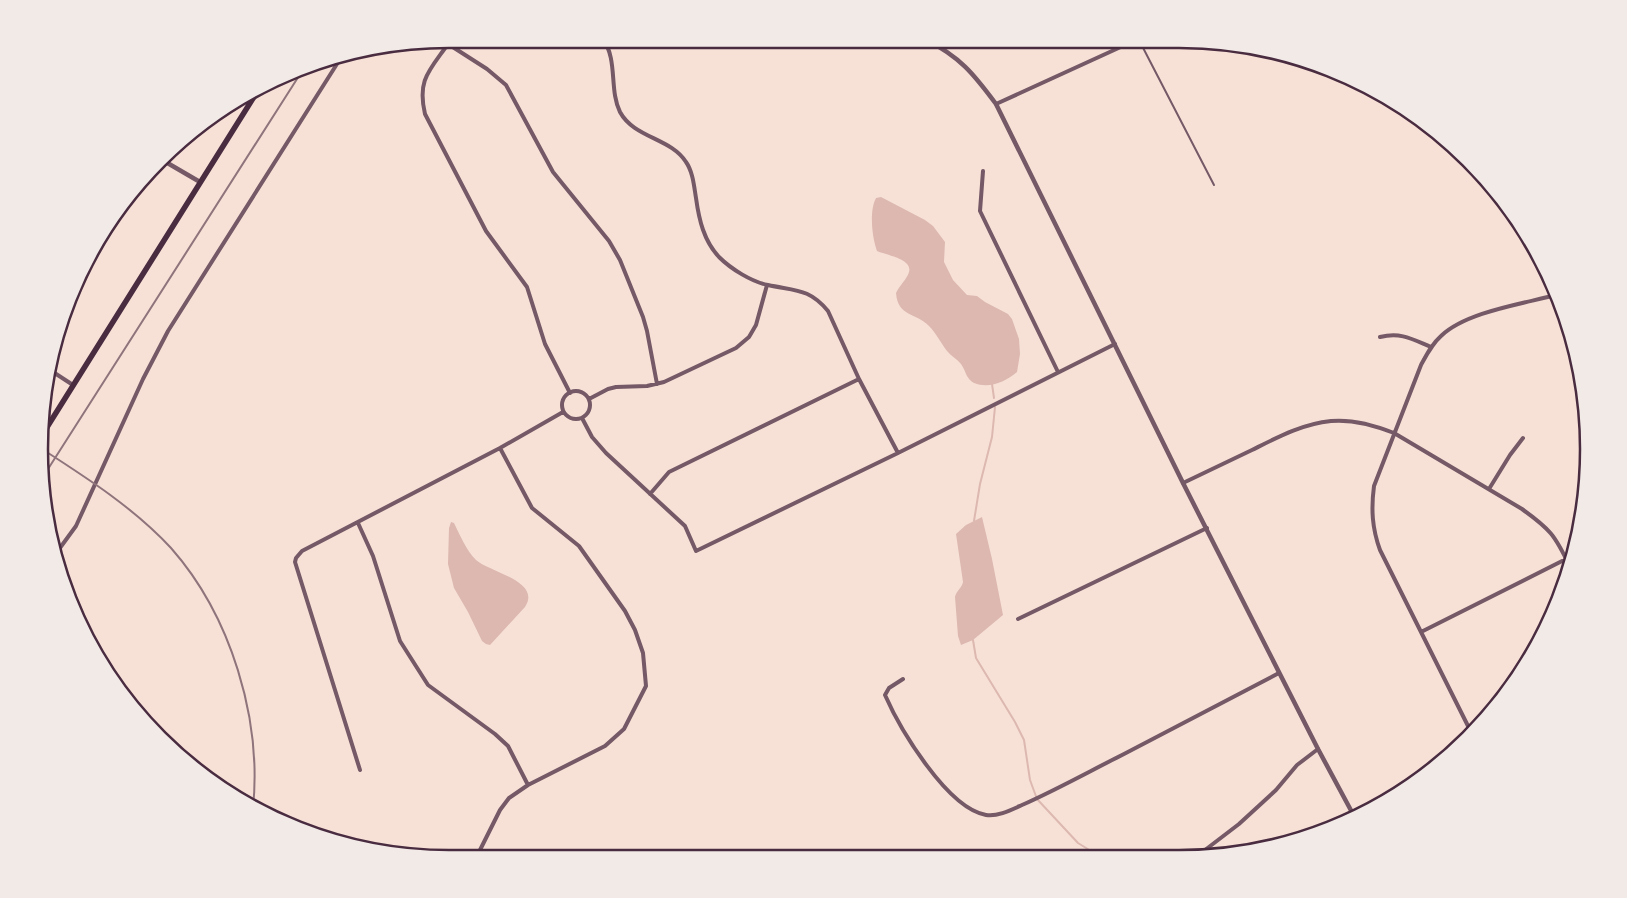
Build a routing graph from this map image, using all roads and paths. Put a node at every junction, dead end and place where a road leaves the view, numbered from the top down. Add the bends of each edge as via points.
1 (445, 48) edge
2 (454, 48) edge
3 (608, 48) edge
4 (941, 48) edge
5 (1120, 48) edge
6 (1142, 48) edge
7 (337, 63) edge
8 (253, 98) edge
9 (996, 104) junction
10 (167, 163) edge
11 (983, 171) dead end
12 (200, 182) junction
13 (1214, 185) dead end
14 (767, 285) junction
15 (1549, 296) edge
16 (1380, 337) dead end
17 (1115, 344) junction
18 (1431, 347) junction
19 (1058, 372) junction
20 (55, 373) edge
21 (859, 380) junction
22 (657, 384) junction
23 (73, 385) junction
24 (570, 393) junction
25 (589, 399) junction
26 (563, 412) junction
27 (582, 418) junction
28 (48, 425) edge
29 (1394, 433) junction
30 (1523, 438) dead end
31 (500, 448) junction
32 (898, 453) junction
33 (1184, 483) junction
34 (1488, 489) junction
35 (650, 494) junction
36 (358, 523) junction
37 (1207, 528) junction
38 (60, 548) edge
39 (1565, 556) edge
40 (1564, 560) edge
41 (1018, 619) dead end
42 (1421, 632) junction
43 (1279, 673) junction
44 (903, 679) dead end
45 (1468, 726) edge
46 (1318, 749) junction
47 (360, 770) dead end
48 (528, 785) junction
49 (1351, 811) edge
50 (480, 850) edge
51 (1205, 850) edge

1 - 24 street via 426,77 421,95 425,114 486,231 527,287 546,344
2 - 22 street via 506,85 553,172 609,241 620,260 647,331
3 - 14 street via 621,113 632,126 671,148 685,160 692,176 702,227 714,250 746,277
4 - 9 street via 962,62
5 - 9 street
6 - 13 lane
7 - 38 street via 168,331 76,526
8 - 12 main road
9 - 17 street
10 - 12 street
11 - 19 street via 980,211
12 - 23 main road
14 - 21 street via 800,290 821,303 828,311
14 - 22 street via 756,325 749,337 736,348
15 - 18 street via 1470,318 1449,329
16 - 18 street via 1402,335
17 - 19 street
17 - 33 street
18 - 29 street
19 - 32 street
20 - 23 street
21 - 32 street
21 - 35 street via 669,472
22 - 25 street via 616,387
23 - 28 main road
24 - 25 street via 578,391
24 - 26 street via 562,401
25 - 27 street via 589,412
26 - 27 street via 571,419
26 - 31 street
27 - 35 street via 606,453
29 - 33 street via 1374,425 1352,422 1311,424
29 - 34 street
29 - 42 street via 1374,486 1372,523 1380,550
30 - 34 street
31 - 36 street
31 - 48 street via 532,508 578,546 625,611 643,653 646,686 624,729 605,746
32 - 35 street via 696,551 684,526
33 - 37 street
34 - 39 street via 1543,524 1559,543
36 - 47 street via 302,551 295,562
36 - 48 street via 373,556 400,640 428,685 508,746
37 - 41 street
37 - 43 street
40 - 42 street
42 - 45 street
43 - 44 street via 1079,777 996,815 975,811 964,803 940,782 913,746 886,695 889,688
43 - 46 street
46 - 49 street
46 - 51 street via 1239,824
48 - 50 street via 509,798 500,810

